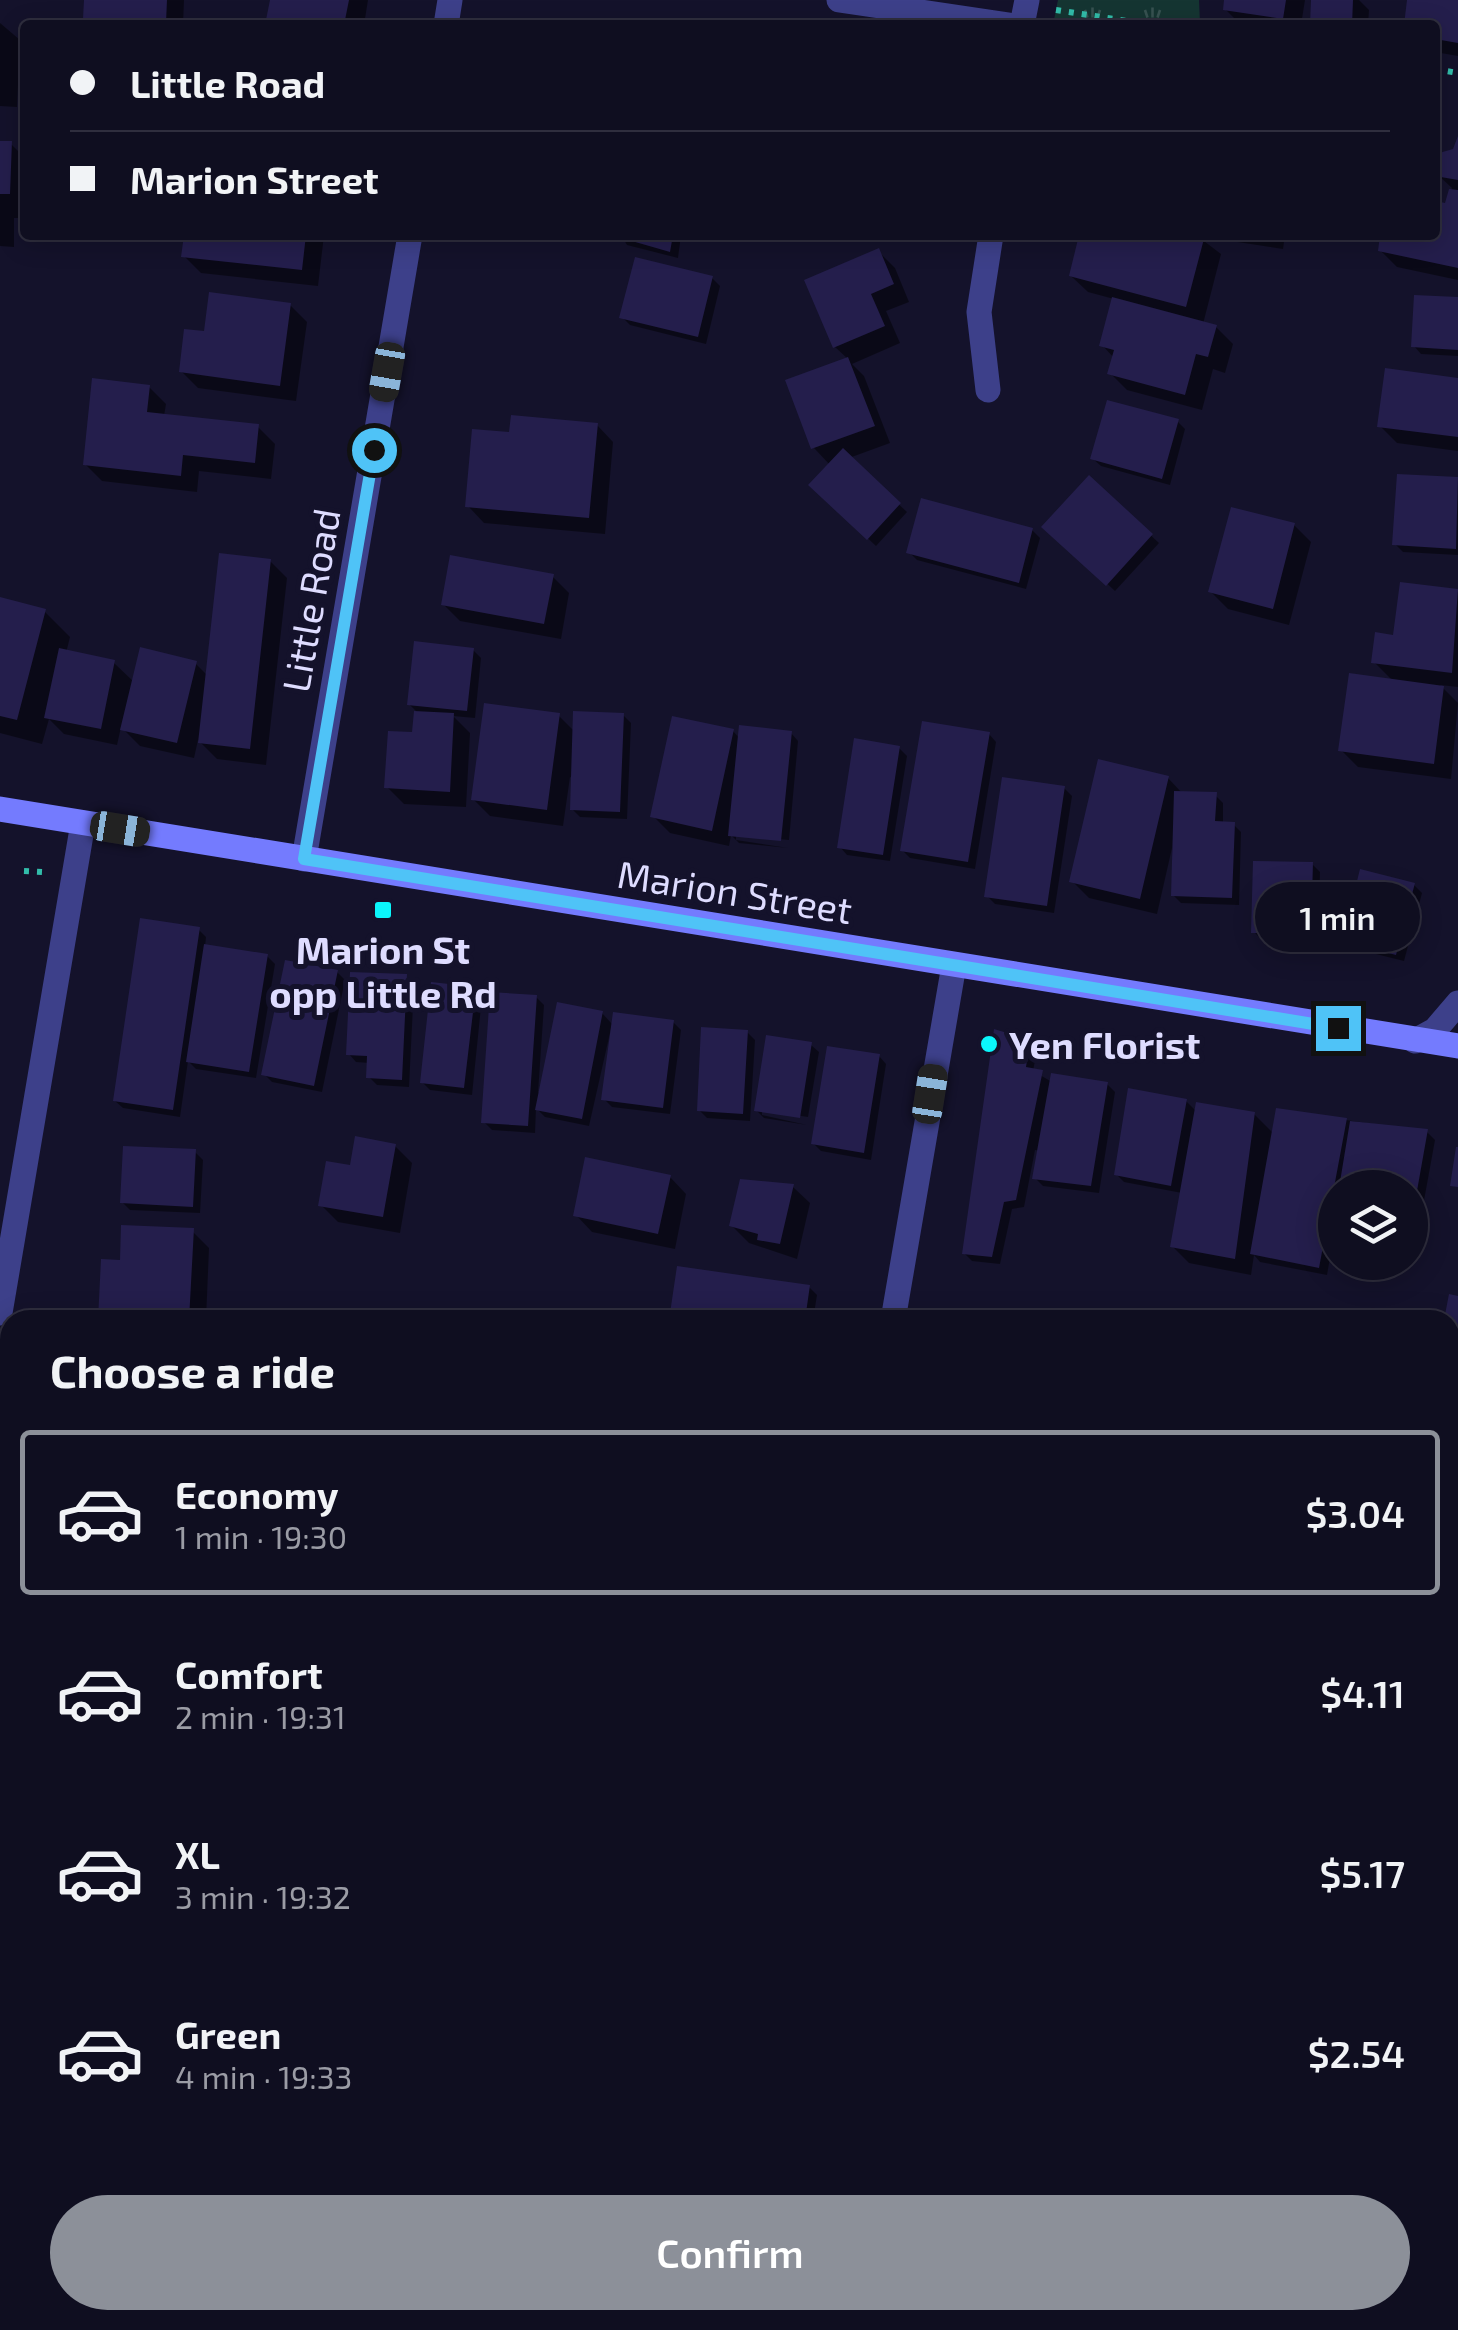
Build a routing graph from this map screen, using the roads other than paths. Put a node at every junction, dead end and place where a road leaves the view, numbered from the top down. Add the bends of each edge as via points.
1 (839, 0) edge
2 (1021, 14) edge
3 (409, 240) edge
4 (990, 240) edge
5 (988, 390) dead end
6 (0, 809) edge
7 (83, 823) junction
8 (304, 859) junction
9 (954, 965) junction
10 (1458, 1003) edge
11 (1415, 1041) junction
12 (1458, 1046) edge
13 (1, 1310) edge
14 (895, 1310) edge

1 - 2 street
3 - 8 street, Little Road
4 - 5 street via 980,312
6 - 7 main road, Marion Street
7 - 8 main road, Marion Street
7 - 13 street
8 - 9 main road, Marion Street
9 - 11 main road, Marion Street
9 - 14 street
10 - 11 street via 1436,1030
11 - 12 main road, Marion Street

